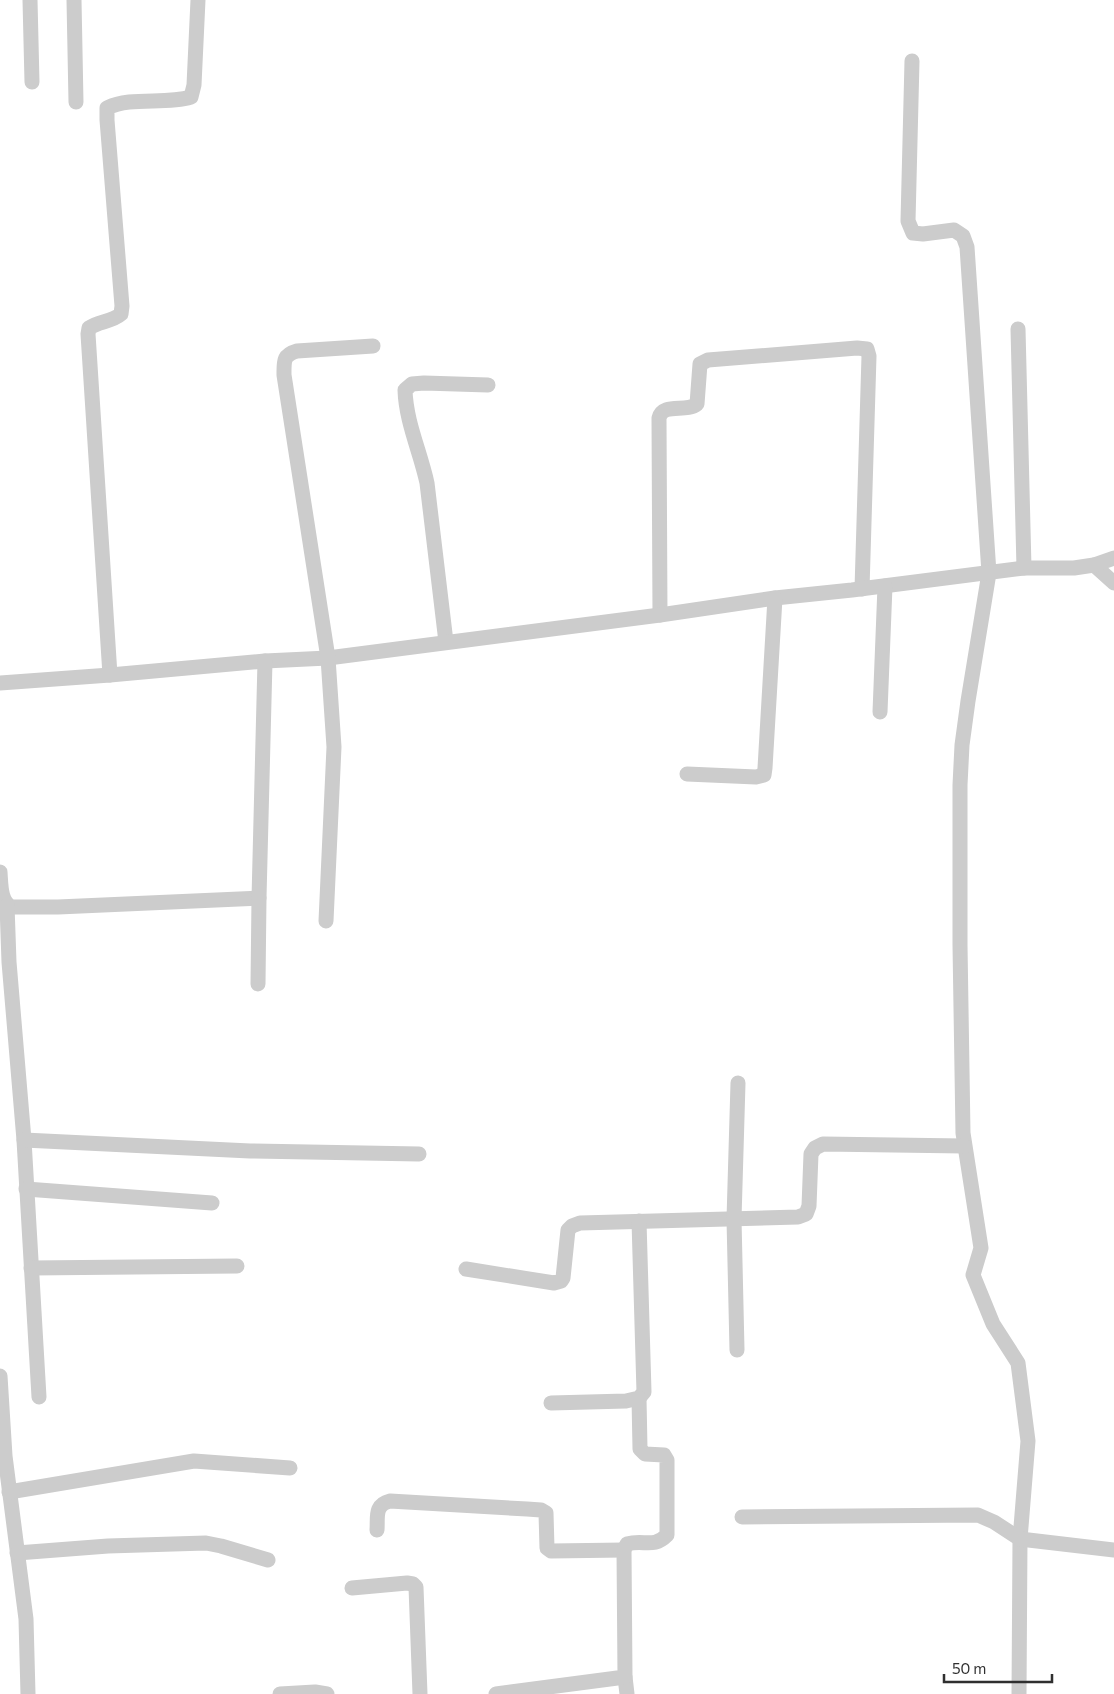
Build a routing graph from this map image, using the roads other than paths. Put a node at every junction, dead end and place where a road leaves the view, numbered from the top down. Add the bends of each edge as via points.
1 (30, 0) edge
2 (74, 0) edge
3 (198, 0) edge
4 (912, 61) dead end
5 (32, 82) dead end
6 (76, 102) dead end
7 (1018, 329) dead end
8 (373, 346) dead end
9 (488, 385) dead end
10 (1114, 558) edge
11 (1094, 565) junction
12 (1024, 568) junction
13 (989, 573) junction
14 (1114, 582) edge
15 (885, 586) junction
16 (862, 589) junction
17 (775, 598) junction
18 (660, 615) junction
19 (446, 642) junction
20 (328, 658) junction
21 (265, 661) junction
22 (110, 675) junction
23 (0, 683) edge
24 (880, 712) dead end
25 (687, 774) dead end
26 (0, 872) edge
27 (259, 898) junction
28 (7, 905) junction
29 (326, 921) dead end
30 (258, 984) dead end
31 (738, 1083) dead end
32 (24, 1140) junction
33 (964, 1146) junction
34 (419, 1154) dead end
35 (26, 1189) junction
36 (212, 1203) dead end
37 (734, 1220) junction
38 (639, 1221) junction
39 (237, 1266) dead end
40 (31, 1268) junction
41 (466, 1269) dead end
42 (737, 1350) dead end
43 (0, 1376) edge
44 (39, 1397) dead end
45 (639, 1398) junction
46 (551, 1403) dead end
47 (3, 1457) edge
48 (290, 1468) dead end
49 (9, 1492) junction
50 (742, 1518) dead end
51 (377, 1530) dead end
52 (1020, 1539) junction
53 (624, 1550) junction
54 (1114, 1550) edge
55 (17, 1553) junction
56 (268, 1560) dead end
57 (352, 1588) dead end
58 (625, 1677) junction
59 (28, 1694) edge
60 (280, 1694) edge
61 (327, 1694) edge
62 (420, 1694) edge
63 (496, 1694) edge
64 (627, 1694) edge
65 (1019, 1694) edge

1 - 5 street
2 - 6 street
3 - 22 street via 191,97 178,101 117,103 107,108 122,306 121,314 115,319 95,324 88,328 88,334
4 - 13 street via 908,221 913,233 954,230 963,236 967,247
7 - 12 street
8 - 20 street via 297,351 284,361
9 - 19 street via 424,383 412,384 405,390 409,421 427,483
10 - 11 street
11 - 12 street
11 - 14 street
12 - 13 street
13 - 15 street
13 - 33 street via 968,701 960,784
15 - 16 street
15 - 24 street
16 - 17 street
16 - 18 street via 869,356 866,349 708,360 700,364 698,404 664,410 659,418
17 - 18 street
17 - 25 street via 764,775
18 - 19 street
19 - 20 street
20 - 21 street
20 - 29 street via 334,747
21 - 22 street
21 - 27 street
22 - 23 street
26 - 28 street via 3,899
27 - 28 street via 58,907
27 - 30 street
28 - 32 street
31 - 37 street
32 - 34 street via 250,1151
32 - 35 street
33 - 37 street via 822,1144 812,1154 806,1214
33 - 52 street via 981,1248 973,1275 993,1324 1018,1363 1028,1442
35 - 36 street
35 - 40 street
37 - 38 street
37 - 42 street
38 - 41 street via 572,1226 568,1230 564,1278 554,1283
38 - 45 street via 644,1392
39 - 40 street
40 - 44 street
43 - 47 street
45 - 46 street
45 - 53 street via 640,1449 645,1454 664,1455 667,1460 667,1535 660,1542 627,1544
47 - 49 street
48 - 49 street via 194,1462
49 - 55 street
50 - 52 street via 978,1516
51 - 53 street via 379,1508 390,1501 541,1510 546,1513 547,1548 551,1551
52 - 54 street
52 - 65 street
53 - 58 street
55 - 56 street via 206,1543
55 - 59 street via 26,1619
57 - 62 street via 407,1583 416,1587
58 - 63 street
58 - 64 street
60 - 61 street

